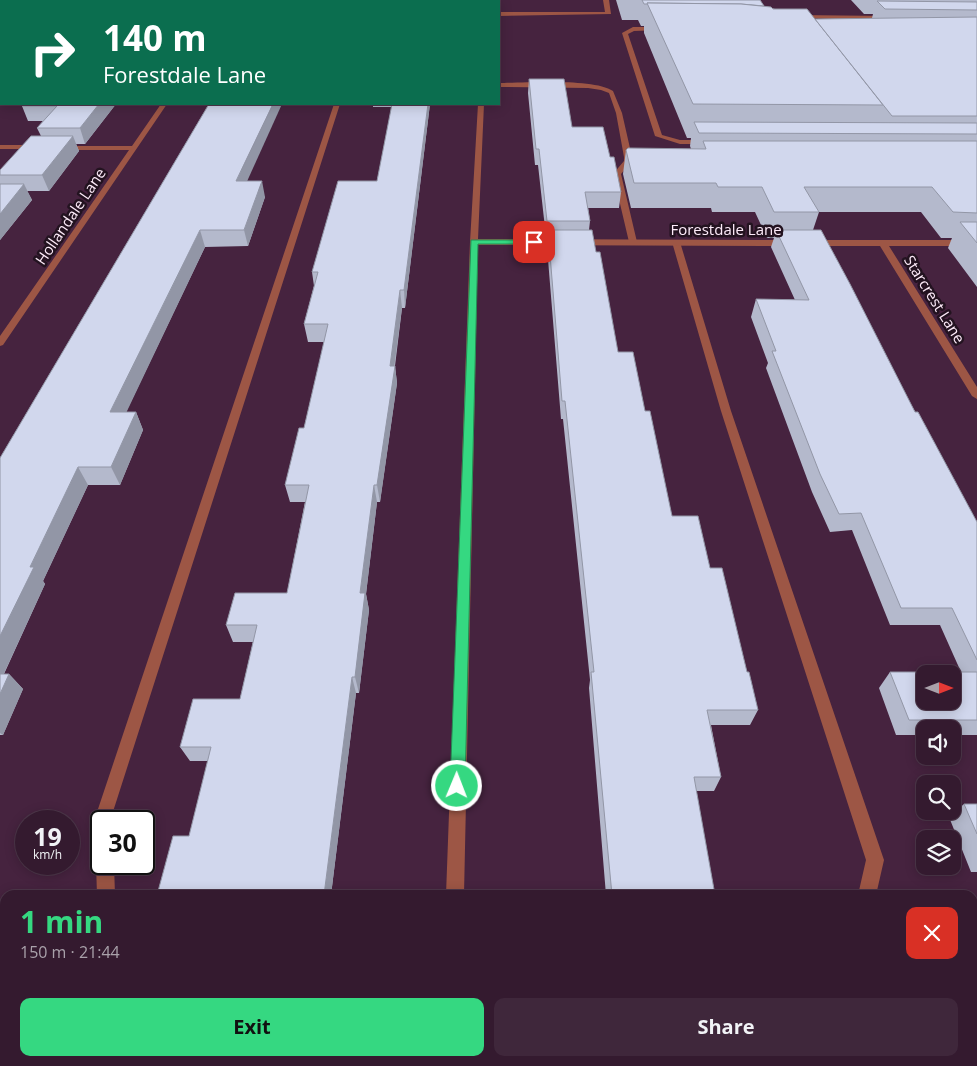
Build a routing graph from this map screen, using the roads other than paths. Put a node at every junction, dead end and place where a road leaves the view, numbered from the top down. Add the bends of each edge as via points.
1 (606, 0) edge
2 (500, 14) edge
3 (789, 17) edge
4 (894, 18) edge
5 (670, 30) edge
6 (500, 85) edge
7 (163, 105) edge
8 (337, 105) edge
9 (481, 105) edge
10 (718, 142) edge
11 (0, 147) edge
12 (48, 148) edge
13 (57, 148) edge
14 (133, 148) junction
15 (628, 161) junction
16 (637, 161) edge
17 (474, 242) junction
18 (633, 242) junction
19 (676, 242) junction
20 (794, 243) edge
21 (804, 243) edge
22 (883, 243) junction
23 (977, 243) edge
24 (0, 343) edge
25 (977, 396) edge
26 (106, 810) edge
27 (105, 875) edge
28 (106, 890) edge
29 (455, 890) edge
30 (868, 890) edge

1 - 2 street via 609,13 605,14
3 - 4 street
5 - 10 street via 625,33 659,136 680,142
6 - 15 street via 588,86 610,92 616,102
7 - 14 street, Hollandale Lane
8 - 26 street
9 - 17 street
11 - 12 street
13 - 14 street
14 - 24 street, Hollandale Lane
15 - 16 street
15 - 18 street via 618,174
17 - 18 street, Forestdale Lane
17 - 29 street
18 - 19 street, Forestdale Lane
19 - 20 street, Forestdale Lane
19 - 30 street via 726,411 875,860
21 - 22 street, Forestdale Lane
22 - 23 street, Forestdale Lane
22 - 25 street, Starcrest Lane
27 - 28 street

